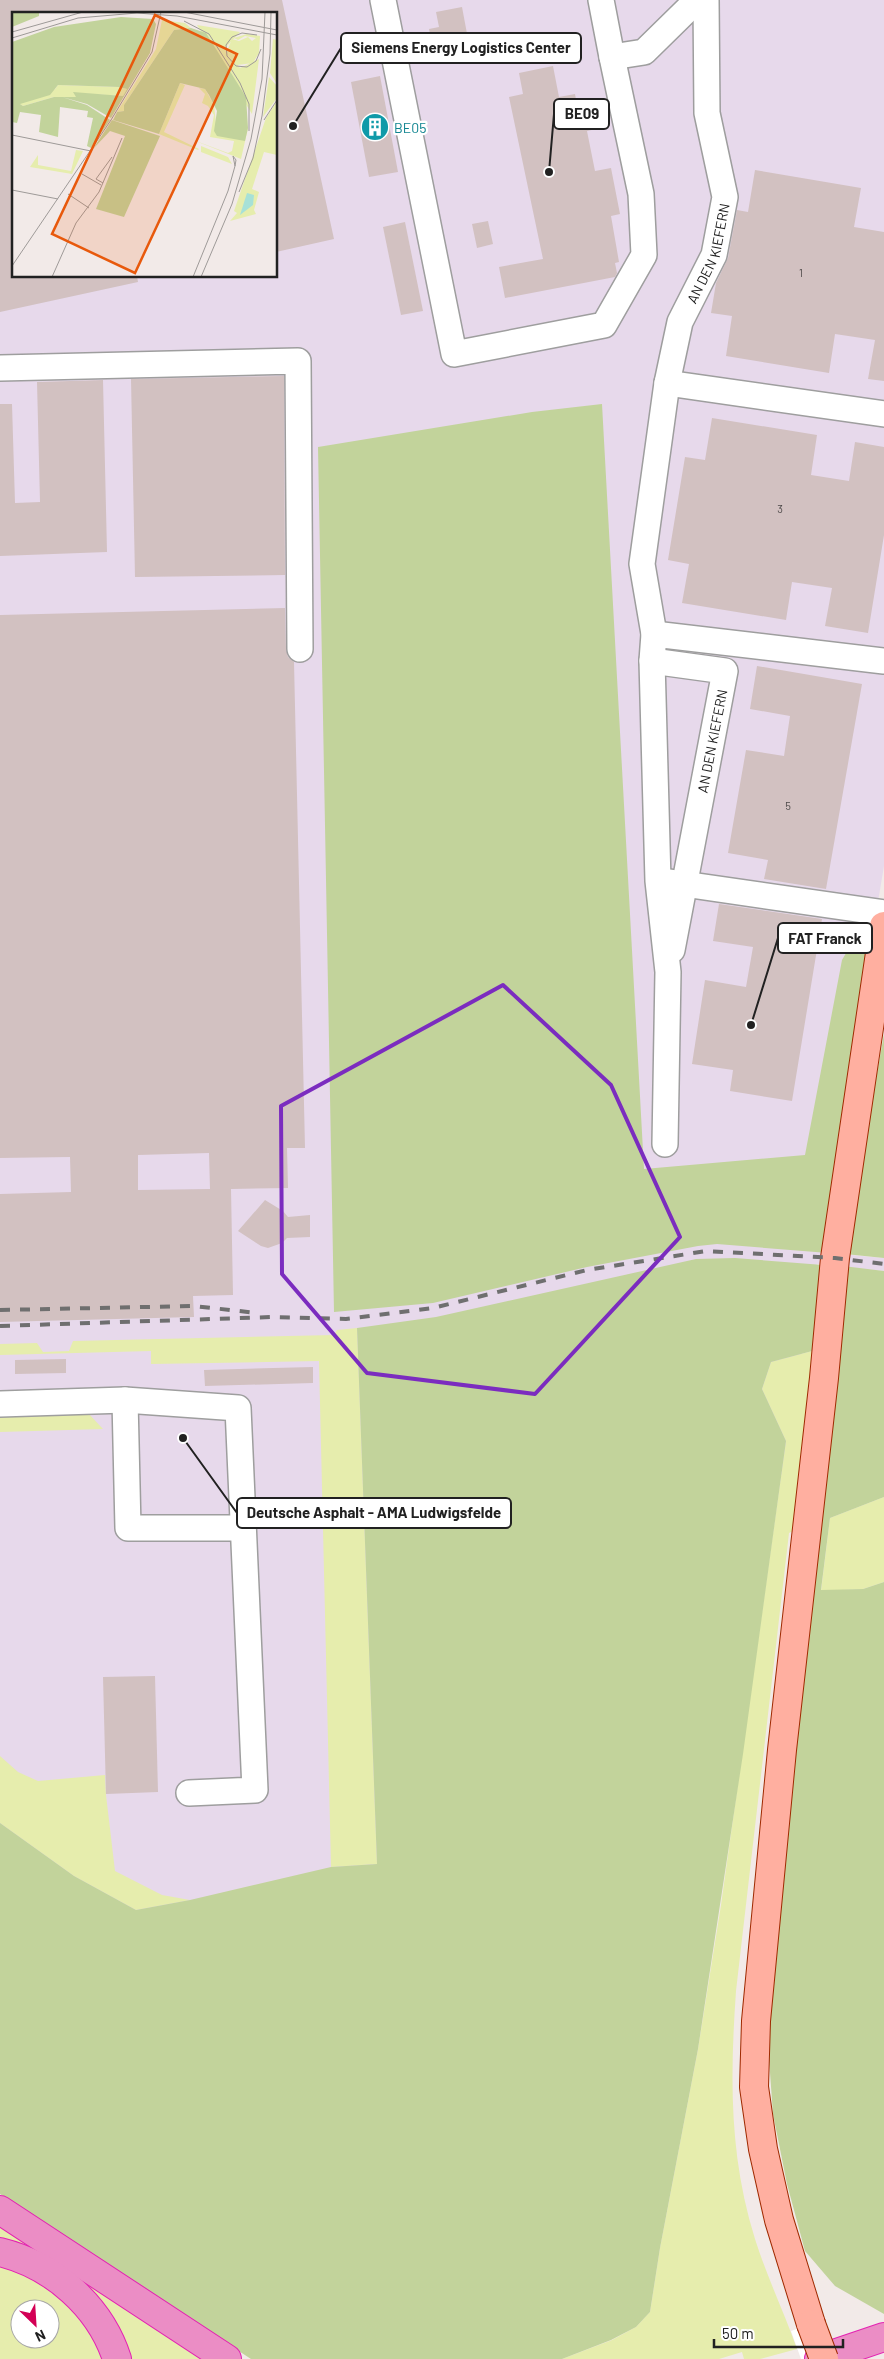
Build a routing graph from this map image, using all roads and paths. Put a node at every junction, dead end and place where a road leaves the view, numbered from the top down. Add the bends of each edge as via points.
1 (383, 0) edge
2 (601, 0) edge
3 (697, 0) edge
4 (706, 0) edge
5 (612, 57) junction
6 (0, 368) edge
7 (667, 383) junction
8 (884, 414) edge
9 (654, 634) junction
10 (300, 649) dead end
11 (878, 660) edge
12 (652, 661) junction
13 (658, 881) junction
14 (686, 883) junction
15 (884, 913) edge
16 (884, 926) edge
17 (668, 972) junction
18 (665, 1144) dead end
19 (125, 1400) junction
20 (0, 1404) edge
21 (242, 1528) junction
22 (189, 1793) dead end
23 (0, 2210) edge
24 (0, 2252) edge
25 (884, 2337) edge
26 (117, 2359) edge
27 (227, 2359) edge
28 (819, 2359) edge
29 (824, 2359) edge

1 - 5 street via 454,354 604,325 644,255 641,194
2 - 5 street
3 - 5 street via 644,52
4 - 7 street, AN DEN KIEFERN via 707,113 725,197 714,255 680,322
6 - 10 street via 298,361
7 - 8 street
7 - 9 street, AN DEN KIEFERN via 642,564
9 - 11 street
9 - 12 street, AN DEN KIEFERN
12 - 13 street, AN DEN KIEFERN
12 - 14 street, AN DEN KIEFERN via 725,671
13 - 14 street
13 - 17 street, AN DEN KIEFERN
14 - 15 street
14 - 17 street, AN DEN KIEFERN
16 - 29 main road, bridge via 836,1258 756,2021 754,2087 763,2149 779,2220
17 - 18 street, AN DEN KIEFERN
19 - 20 street
19 - 21 street via 238,1408
19 - 21 street via 128,1528
21 - 22 street via 255,1790
23 - 27 highway
24 - 26 highway via 43,2268 75,2293 98,2320
25 - 28 highway

